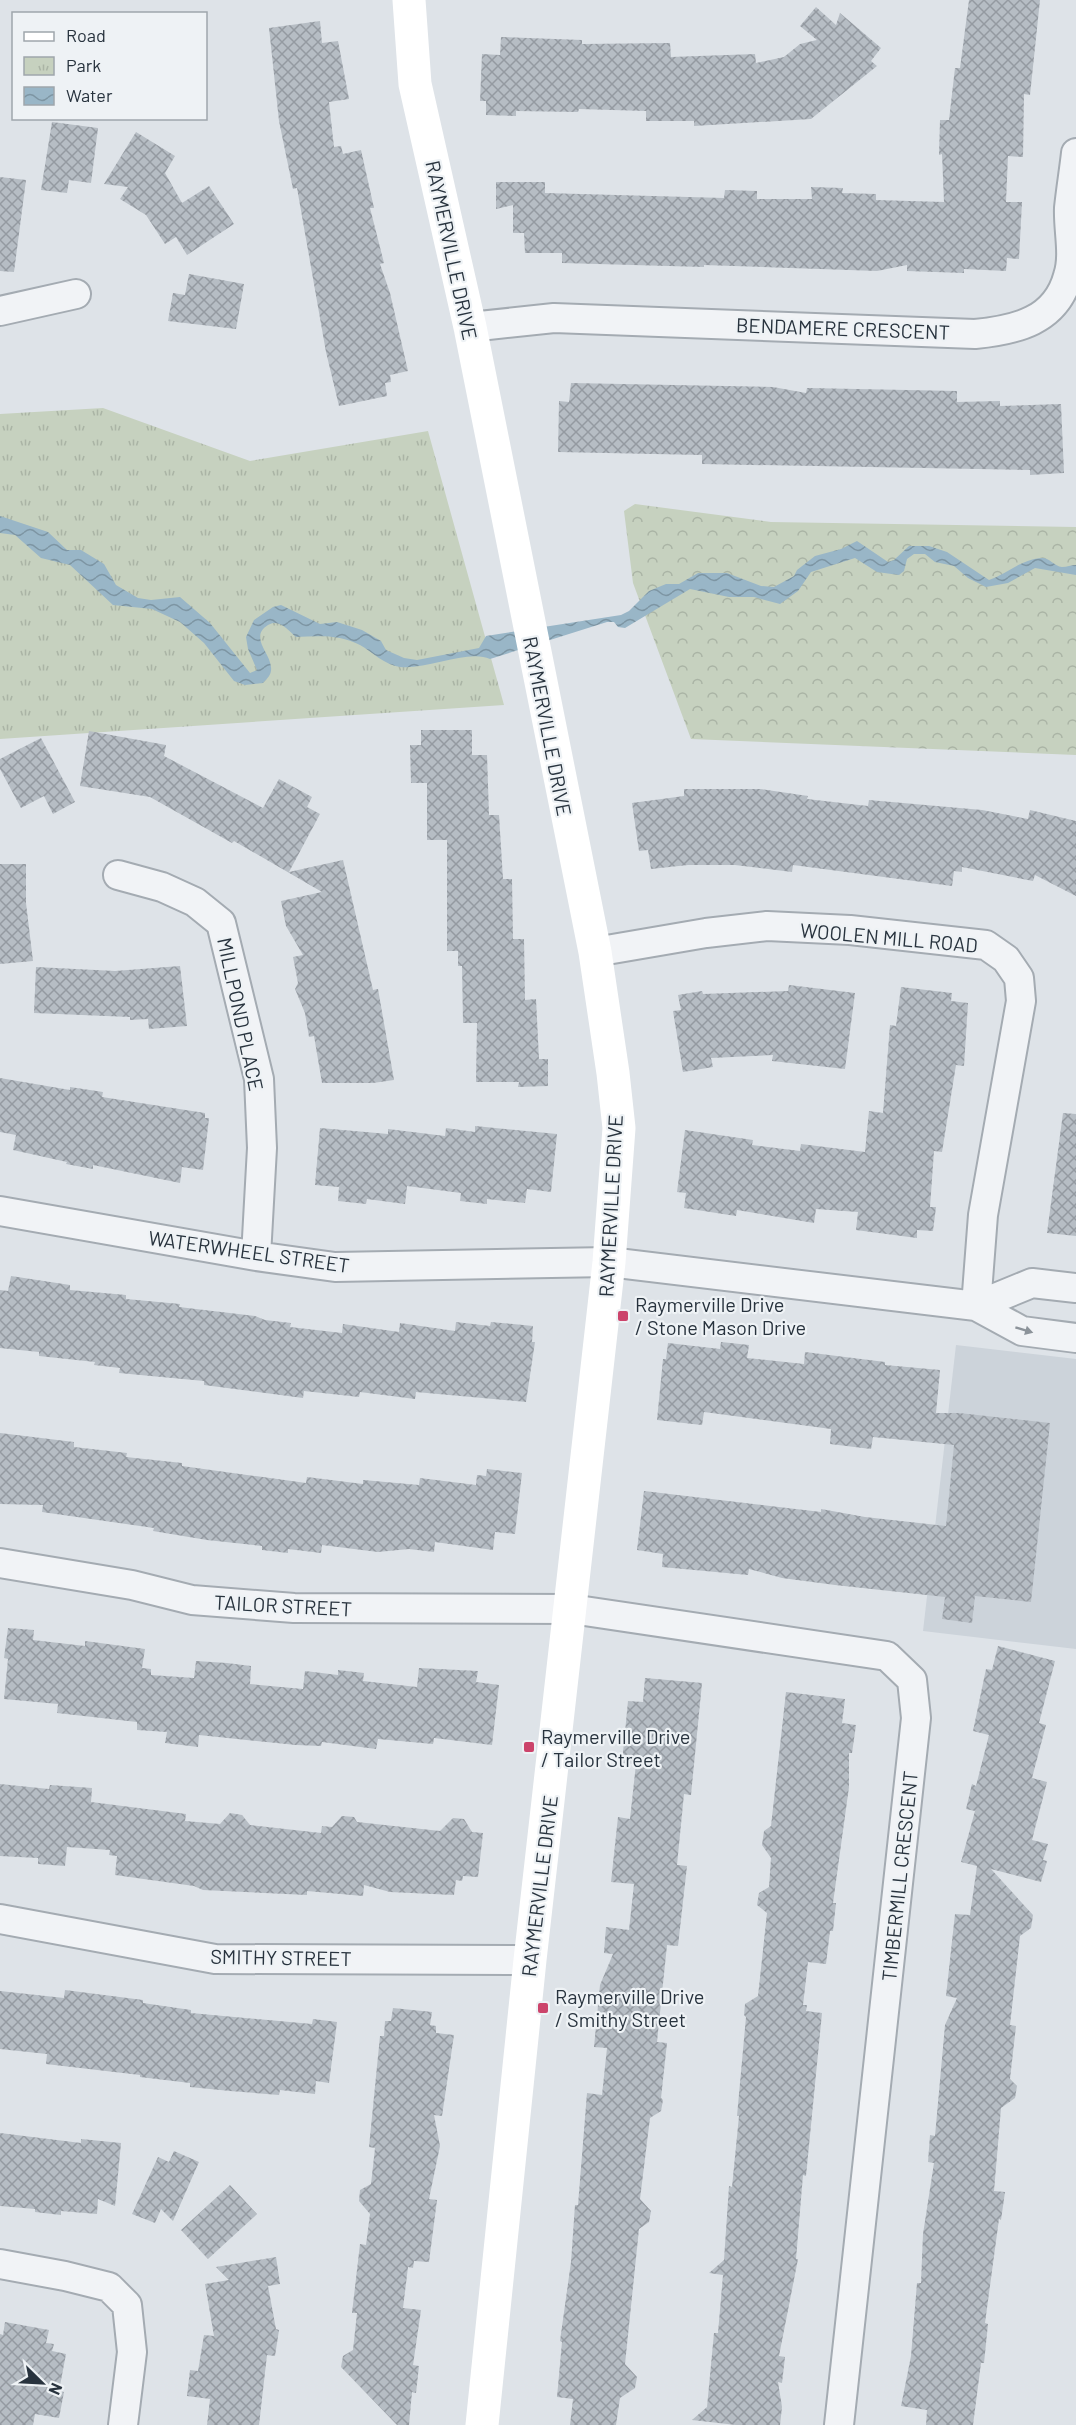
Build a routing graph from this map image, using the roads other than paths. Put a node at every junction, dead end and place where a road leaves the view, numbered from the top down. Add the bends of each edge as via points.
1 (409, 0) edge
2 (1076, 153) edge
3 (76, 294) dead end
4 (0, 312) edge
5 (470, 327) junction
6 (118, 875) dead end
7 (595, 952) junction
8 (0, 1211) edge
9 (256, 1256) junction
10 (609, 1262) junction
11 (1076, 1288) edge
12 (976, 1306) junction
13 (1076, 1338) edge
14 (0, 1563) edge
15 (571, 1609) junction
16 (0, 1919) edge
17 (530, 1960) junction
18 (0, 2264) edge
19 (123, 2425) edge
20 (482, 2425) edge
21 (839, 2425) edge

1 - 5 street, RAYMERVILLE DRIVE via 415,84
2 - 5 street, BENDAMERE CRESCENT via 1069,209 1069,275 1055,304 1034,321 1007,331 975,334 554,318
3 - 4 street
5 - 7 street, RAYMERVILLE DRIVE
6 - 9 street, MILLPOND PLACE via 178,894 221,923 259,1079 262,1148
7 - 10 street, RAYMERVILLE DRIVE via 619,1128
7 - 12 street, WOOLEN MILL ROAD via 767,926 850,930 986,945 1006,959 1019,978 1021,1001 983,1215
8 - 9 street, WATERWHEEL STREET
9 - 10 street, WATERWHEEL STREET via 335,1267
10 - 12 street, WATERWHEEL STREET
10 - 15 street, RAYMERVILLE DRIVE
11 - 12 street via 1032,1282
12 -> 13 street via 1022,1331
14 - 15 street, TAILOR STREET via 132,1585 192,1600 239,1605
15 - 17 street, RAYMERVILLE DRIVE
15 - 21 street, TIMBERMILL CRESCENT via 887,1656 912,1680 916,1718
16 - 17 street, SMITHY STREET via 215,1959
17 - 20 street, RAYMERVILLE DRIVE
18 - 19 street via 109,2287 128,2305 132,2352

